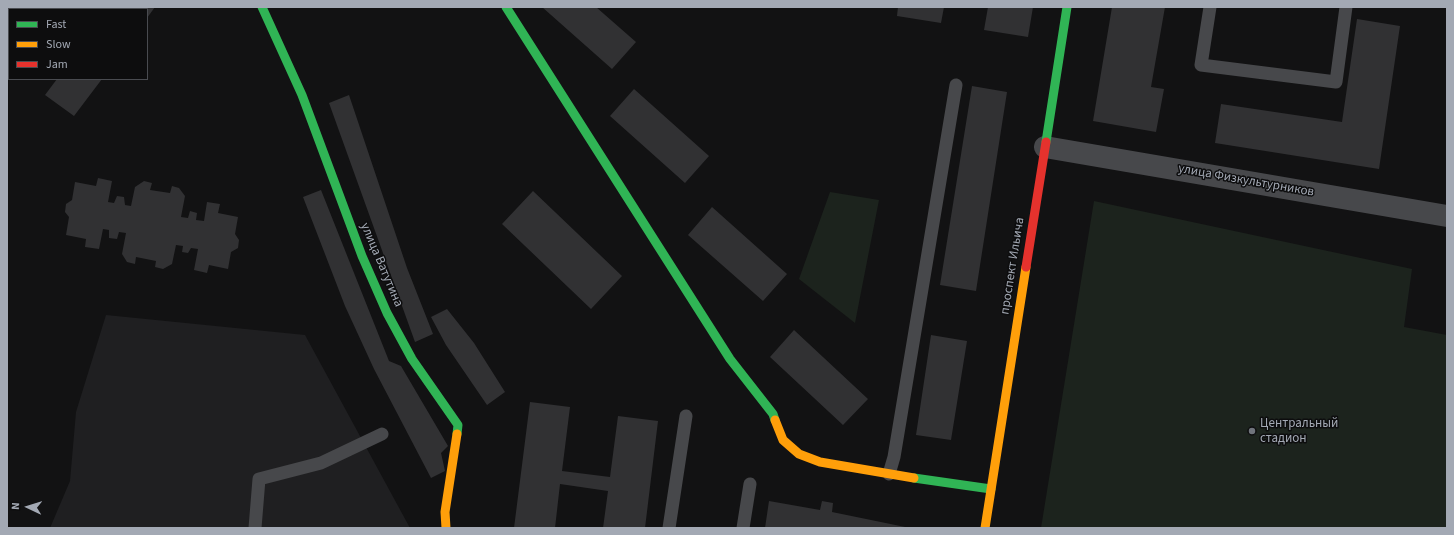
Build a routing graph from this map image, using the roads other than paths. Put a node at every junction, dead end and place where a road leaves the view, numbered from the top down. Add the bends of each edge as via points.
1 (262, 7) edge
2 (506, 7) edge
3 (1067, 7) edge
4 (1210, 7) edge
5 (1346, 7) edge
6 (956, 85) dead end
7 (1045, 148) junction
8 (1447, 216) edge
9 (686, 416) dead end
10 (382, 434) dead end
11 (889, 474) junction
12 (750, 484) dead end
13 (991, 489) junction
14 (255, 528) edge
15 (446, 528) edge
16 (669, 528) edge
17 (743, 528) edge
18 (985, 528) edge

1 - 15 street, улица Ватутина via 302,95 362,256 387,313 412,359 458,425 445,512
2 - 11 street via 730,359 773,414 783,440 799,454 820,462
3 - 7 street, проспект Ильича
4 - 5 lane via 1201,65 1336,82
6 - 11 lane via 894,457
7 - 8 street, улица Физкультурников
7 - 13 street, проспект Ильича
9 - 16 lane
10 - 14 lane via 321,463 259,479
11 - 13 street
12 - 17 lane
13 - 18 street, проспект Ильича

